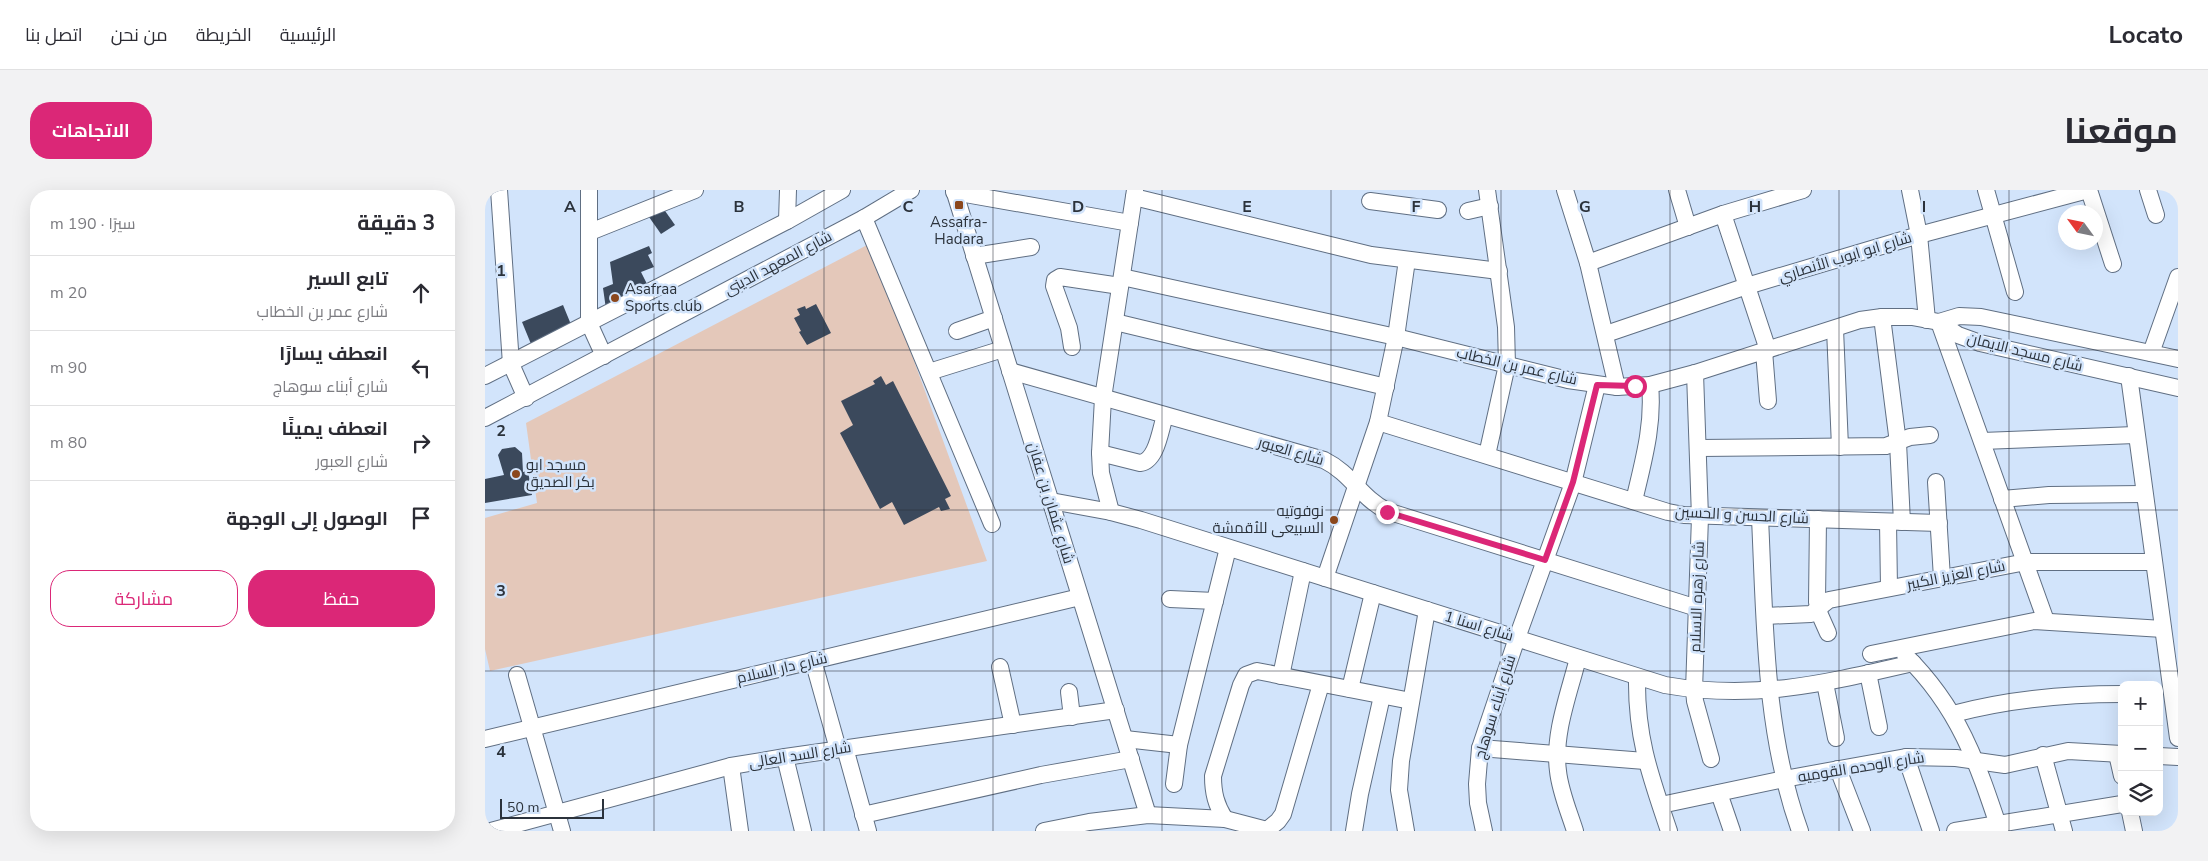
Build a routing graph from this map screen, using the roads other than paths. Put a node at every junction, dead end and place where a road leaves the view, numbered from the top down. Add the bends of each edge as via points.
1 (499, 190) edge
2 (589, 190) edge
3 (694, 190) edge
4 (788, 190) edge
5 (842, 190) edge
6 (911, 190) edge
7 (1565, 190) edge
8 (1677, 190) edge
9 (1803, 190) edge
10 (1910, 190) edge
11 (1986, 190) edge
12 (2088, 190) edge
13 (2149, 190) edge
14 (954, 191) edge
15 (1135, 193) edge
16 (1411, 198) edge
17 (1489, 198) edge
18 (1370, 201) dead end
19 (1438, 210) dead end
20 (1468, 211) dead end
21 (1723, 214) junction
22 (1993, 215) junction
23 (2156, 215) dead end
24 (864, 218) junction
25 (787, 222) junction
26 (1130, 223) junction
27 (1689, 227) junction
28 (590, 232) junction
29 (1919, 235) junction
30 (1031, 247) dead end
31 (974, 256) junction
32 (1407, 260) junction
33 (1588, 263) junction
34 (2113, 264) dead end
35 (1499, 272) junction
36 (2178, 277) edge
37 (1121, 282) junction
38 (1747, 286) junction
39 (2015, 292) dead end
40 (1882, 317) junction
41 (993, 318) junction
42 (1933, 321) junction
43 (1115, 322) junction
44 (589, 323) junction
45 (1835, 328) junction
46 (957, 331) dead end
47 (1606, 334) junction
48 (1395, 337) junction
49 (1072, 347) dead end
50 (2123, 347) junction
51 (1003, 349) junction
52 (1766, 351) junction
53 (2151, 353) junction
54 (604, 356) junction
55 (2178, 359) edge
56 (511, 364) junction
57 (1507, 365) junction
58 (1010, 371) junction
59 (929, 372) junction
60 (1695, 373) junction
61 (2123, 375) junction
62 (485, 376) edge
63 (1650, 384) junction
64 (1597, 385) junction
65 (1386, 387) junction
66 (1617, 387) junction
67 (2178, 388) edge
68 (525, 398) junction
69 (1103, 398) junction
70 (1767, 402) dead end
71 (1165, 416) junction
72 (485, 418) edge
73 (1378, 422) junction
74 (1930, 434) dead end
75 (2135, 435) junction
76 (1982, 441) junction
77 (1898, 443) junction
78 (1840, 447) junction
79 (1699, 448) junction
80 (1100, 453) junction
81 (1487, 455) junction
82 (1573, 482) junction
83 (1936, 482) dead end
84 (1357, 486) junction
85 (2143, 494) junction
86 (2002, 499) junction
87 (1051, 501) junction
88 (1634, 501) junction
89 (1111, 512) junction
90 (1700, 516) junction
91 (1760, 518) junction
92 (1818, 519) junction
93 (1895, 522) junction
94 (1939, 523) junction
95 (993, 524) dead end
96 (1228, 548) junction
97 (1545, 560) junction
98 (2026, 562) junction
99 (2153, 562) junction
100 (1303, 571) junction
101 (1325, 578) junction
102 (1942, 578) junction
103 (1889, 588) junction
104 (1373, 592) junction
105 (1080, 597) junction
106 (1170, 600) dead end
107 (1215, 601) junction
108 (1697, 608) junction
109 (1818, 609) junction
110 (1427, 610) junction
111 (1765, 616) junction
112 (2046, 621) junction
113 (2163, 629) junction
114 (1828, 633) dead end
115 (1517, 638) junction
116 (1898, 649) junction
117 (1871, 654) dead end
118 (1578, 658) junction
119 (813, 660) junction
120 (1913, 663) junction
121 (1000, 666) dead end
122 (1868, 673) junction
123 (517, 675) dead end
124 (1281, 676) junction
125 (1637, 677) junction
126 (1825, 683) junction
127 (1321, 684) junction
128 (1350, 690) junction
129 (1694, 690) junction
130 (1769, 691) junction
131 (1069, 692) dead end
132 (2118, 694) edge
133 (2170, 694) edge
134 (1382, 696) junction
135 (1411, 701) junction
136 (1115, 710) junction
137 (1953, 714) junction
138 (1072, 716) junction
139 (1013, 725) junction
140 (531, 727) junction
141 (1879, 727) dead end
142 (1836, 738) dead end
143 (2178, 738) edge
144 (485, 739) edge
145 (1125, 740) junction
146 (1179, 745) junction
147 (1480, 748) junction
148 (841, 749) junction
149 (1557, 754) junction
150 (2118, 754) edge
151 (2043, 755) junction
152 (785, 756) junction
153 (2163, 756) edge
154 (1906, 757) junction
155 (2178, 757) edge
156 (1131, 759) junction
157 (1711, 759) dead end
158 (1645, 761) junction
159 (1977, 762) junction
160 (731, 766) junction
161 (1839, 769) junction
162 (1784, 780) junction
163 (1174, 784) dead end
164 (1719, 794) junction
165 (1661, 805) junction
166 (2118, 805) edge
167 (557, 813) junction
168 (2059, 814) junction
169 (863, 815) junction
170 (1148, 815) junction
171 (2131, 816) edge
172 (1225, 819) junction
173 (1169, 823) edge
174 (1090, 826) edge
175 (1999, 827) edge
176 (491, 831) edge
177 (562, 831) edge
178 (740, 831) edge
179 (803, 831) edge
180 (868, 831) edge
181 (1045, 831) edge
182 (1266, 831) edge
183 (1354, 831) edge
184 (1406, 831) edge
185 (1485, 831) edge
186 (1575, 831) edge
187 (1669, 831) edge
188 (1732, 831) edge
189 (1799, 831) edge
190 (1862, 831) edge
191 (1931, 831) edge
192 (1955, 831) edge
193 (2064, 831) edge
194 (2134, 831) edge

1 - 56 street
2 - 28 street
3 - 28 street
4 - 25 street
5 - 25 street
6 - 24 street, شارع المعهد الدينى
7 - 33 street
8 - 27 street
9 - 21 street
10 - 29 street
11 - 22 street
12 - 22 street, شارع ابو ايوب الأنصاري
12 - 34 street
13 - 23 street
14 - 26 street
14 - 31 street, شارع عثمان بن عفان
15 - 26 street
15 - 32 street via 1337,247
16 - 18 street
16 - 19 street
17 - 20 street
17 - 35 street
21 - 27 street
21 - 38 street
22 - 29 street, شارع ابو ايوب الأنصاري
22 - 39 street
24 - 54 street, شارع المعهد الدينى
24 - 59 street
25 - 44 street
26 - 37 street
27 - 33 street
28 - 44 street
29 - 38 street, شارع ابو ايوب الأنصاري
29 - 42 street
30 - 31 street
31 - 41 street, شارع عثمان بن عفان
32 - 35 street
32 - 48 street
33 - 47 street
35 - 57 street
36 - 53 street
37 - 43 street
37 - 48 street, شارع عمر بن الخطاب
37 - 49 street, شارع عمر بن الخطاب via 1060,276 1055,280
38 - 47 street, شارع ابو ايوب الأنصاري
38 - 52 street
40 - 42 street, شارع عمر بن الخطاب
40 - 45 street, شارع عمر بن الخطاب
40 - 77 street
41 - 46 street
41 - 51 street, شارع عثمان بن عفان
42 - 50 street, شارع مسجد الايمان via 1959,316 1981,317
42 - 61 street, شارع مسجد الايمان via 1980,343
42 - 76 street
43 - 65 street
43 - 69 street
44 - 54 street
44 - 56 street
45 - 52 street, شارع عمر بن الخطاب
45 - 78 street
47 - 66 street
48 - 57 street, شارع عمر بن الخطاب
48 - 65 street
50 - 53 street, شارع مسجد الايمان
50 - 61 street
51 - 58 street, شارع عثمان بن عفان
51 - 59 street
52 - 60 street, شارع عمر بن الخطاب
52 - 70 street
53 - 55 street, شارع مسجد الايمان
54 - 68 street, شارع المعهد الدينى
56 - 62 street
56 - 68 street
57 - 64 street, شارع عمر بن الخطاب
57 - 81 street
58 - 69 street, شارع العبور
58 - 87 street, شارع عثمان بن عفان
59 - 95 street
60 - 63 street, شارع عمر بن الخطاب
60 - 79 street, شارع زهره الاسلام
61 - 67 street, شارع مسجد الايمان
61 - 75 street
63 - 66 street, شارع عمر بن الخطاب
63 - 88 street via 1653,407
64 - 66 street, شارع عمر بن الخطاب
64 - 82 street, شارع أبناء سوهاج
65 - 73 street
68 - 72 street, شارع المعهد الدينى
69 - 71 street, شارع العبور
69 - 80 street
71 - 80 street via 1152,455 1145,462
71 - 84 street, شارع العبور via 1324,460 1342,470
73 - 81 street, شارع الحسن و الحسين
73 - 84 street
74 - 77 street via 1909,437
75 - 76 street
75 - 85 street
76 - 86 street
77 - 78 street
77 - 93 street
78 - 79 street
79 - 90 street, شارع زهره الاسلام
80 - 89 street via 1101,473
81 - 82 street, شارع الحسن و الحسين
82 - 88 street, شارع الحسن و الحسين
82 - 97 street, شارع أبناء سوهاج
83 - 94 street
84 - 97 street, شارع العبور via 1370,501 1387,512
84 - 101 street
85 - 86 street
85 - 99 street
86 - 98 street
87 - 89 street, شارع اسنا 1
87 - 105 street, شارع عثمان بن عفان
88 - 90 street, شارع الحسن و الحسين via 1667,512
89 - 96 street, شارع اسنا 1
90 - 91 street, شارع الحسن و الحسين
90 - 108 street, شارع زهره الاسلام
91 - 92 street, شارع الحسن و الحسين
91 - 111 street
92 - 93 street, شارع الحسن و الحسين
92 - 109 street
93 - 94 street, شارع الحسن و الحسين
93 - 103 street
94 - 102 street
96 - 100 street, شارع اسنا 1
96 - 107 street
97 - 108 street, شارع العبور
97 - 115 street, شارع أبناء سوهاج
98 - 99 street, شارع العزيز الكبير
98 - 102 street, شارع العزيز الكبير
98 - 112 street
99 - 113 street
100 - 101 street, شارع اسنا 1
100 - 124 street
101 - 104 street, شارع اسنا 1
102 - 103 street, شارع العزيز الكبير
103 - 109 street, شارع العزيز الكبير via 1829,600
104 - 110 street, شارع اسنا 1
104 - 128 street
105 - 119 street, شارع دار السلام
105 - 136 street, شارع عثمان بن عفان
106 - 107 street
107 - 146 street
108 - 129 street, شارع زهره الاسلام
109 - 111 street, شارع العزيز الكبير via 1807,615
109 - 114 street
110 - 115 street, شارع اسنا 1
110 - 135 street
111 - 130 street
112 - 113 street
112 - 116 street
113 - 133 street
115 - 118 street, شارع اسنا 1
115 - 147 street, شارع أبناء سوهاج
116 - 117 street
116 - 120 street
118 - 125 street, شارع اسنا 1
118 - 149 street
119 - 140 street, شارع دار السلام
119 - 148 street
120 - 122 street, شارع اسنا 1
120 - 137 street
121 - 139 street
122 - 126 street, شارع اسنا 1
122 - 141 street
123 - 140 street
124 - 127 street
124 - 172 street via 1257,671 1243,679 1213,776 1213,792
125 - 129 street, شارع اسنا 1
125 - 158 street via 1637,709
126 - 130 street, شارع اسنا 1
126 - 142 street
127 - 128 street
127 - 182 street via 1283,814
128 - 134 street
129 - 130 street, شارع اسنا 1 via 1731,693
129 - 157 street, شارع زهره الاسلام
130 - 162 street
131 - 138 street
132 - 137 street via 2045,696
133 - 143 street
134 - 135 street
134 - 183 street
135 - 184 street via 1399,790
136 - 138 street, شارع السد العالى
136 - 145 street, شارع عثمان بن عفان
137 - 159 street
138 - 139 street, شارع السد العالى
139 - 148 street, شارع السد العالى
140 - 144 street, شارع دار السلام
140 - 167 street
145 - 146 street
145 - 156 street, شارع عثمان بن عفان
146 - 163 street
147 - 149 street
147 - 185 street, شارع أبناء سوهاج via 1478,802
148 - 152 street, شارع السد العالى
148 - 169 street
149 - 158 street
149 - 186 street via 1558,773
150 - 151 street, شارع الوحده القوميه via 2068,751
151 - 159 street, شارع الوحده القوميه via 2005,764
151 - 168 street
152 - 160 street, شارع السد العالى
152 - 179 street
153 - 155 street
154 - 159 street, شارع الوحده القوميه via 1956,758
154 - 161 street, شارع الوحده القوميه
154 - 191 street
156 - 169 street
156 - 170 street, شارع عثمان بن عفان
158 - 165 street
159 - 175 street
160 - 167 street, شارع السد العالى
160 - 178 street
161 - 162 street, شارع الوحده القوميه
161 - 190 street
162 - 164 street, شارع الوحده القوميه
162 - 189 street
164 - 165 street, شارع الوحده القوميه
164 - 188 street
165 - 187 street
166 - 168 street
167 - 176 street, شارع السد العالى
167 - 177 street
168 - 175 street
168 - 193 street
169 - 180 street
170 - 173 street
170 - 174 street
171 - 194 street
172 - 173 street
172 - 182 street
174 - 181 street
175 - 192 street

